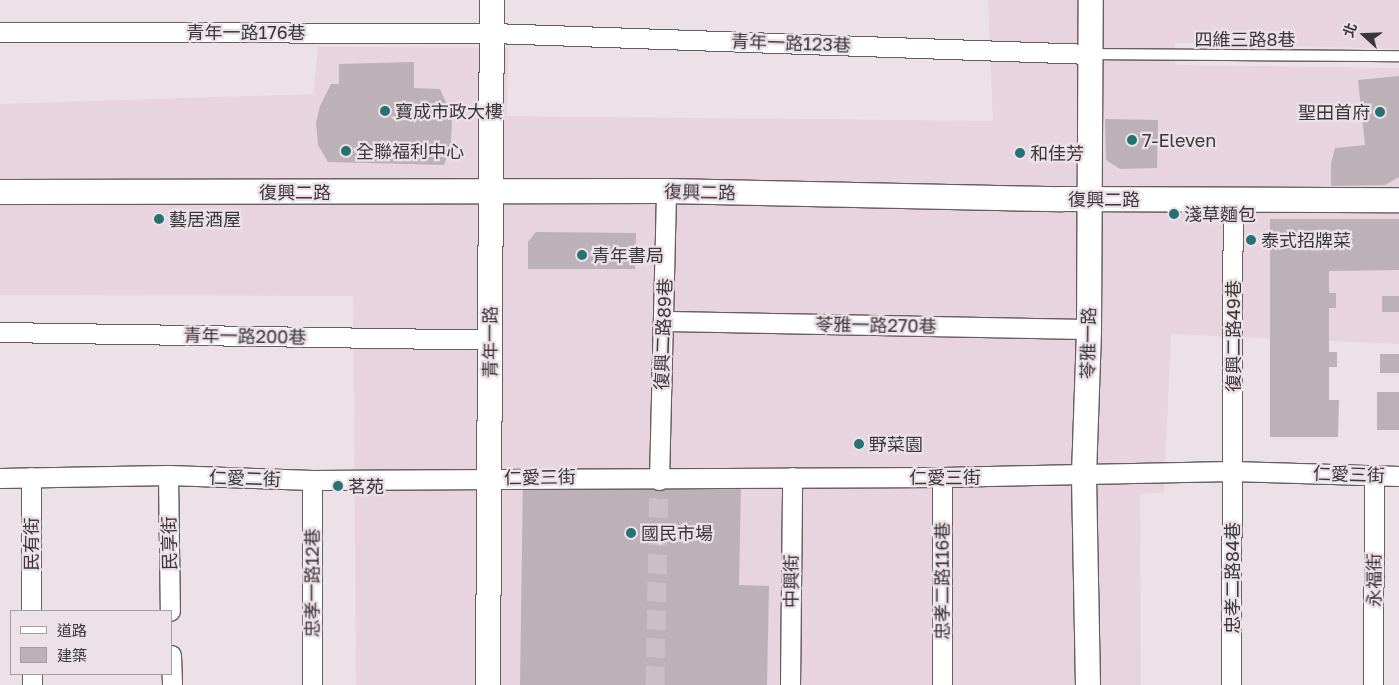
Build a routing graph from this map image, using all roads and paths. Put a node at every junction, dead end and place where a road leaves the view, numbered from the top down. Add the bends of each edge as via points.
1 (492, 0) edge
2 (1091, 0) edge
3 (0, 32) edge
4 (492, 33) junction
5 (1090, 54) junction
6 (1399, 56) edge
7 (666, 191) junction
8 (0, 192) edge
9 (491, 192) junction
10 (1088, 199) junction
11 (1399, 200) edge
12 (1233, 201) junction
13 (664, 321) junction
14 (1089, 329) junction
15 (0, 332) edge
16 (490, 340) junction
17 (1232, 471) junction
18 (168, 475) junction
19 (1084, 475) junction
20 (1374, 475) junction
21 (1399, 476) edge
22 (31, 477) junction
23 (792, 477) junction
24 (942, 477) junction
25 (0, 478) edge
26 (490, 478) junction
27 (659, 478) junction
28 (312, 480) junction
29 (32, 610) edge
30 (170, 610) edge
31 (312, 685) edge
32 (488, 685) edge
33 (790, 685) edge
34 (942, 685) edge
35 (1088, 685) edge
36 (1231, 685) edge
37 (1373, 685) edge

1 - 4 street, 青年一路
2 - 5 street, 苓雅一路
3 - 4 street, 青年一路176巷
4 - 5 street, 青年一路123巷
4 - 9 street, 青年一路
5 - 6 lane, 四維三路8巷
5 - 10 street, 苓雅一路
7 - 9 street, 復興二路
7 - 10 street, 復興二路
7 - 13 street, 復興二路89巷
8 - 9 street, 復興二路
9 - 16 street, 青年一路
10 - 12 street, 復興二路
10 - 14 street, 苓雅一路
11 - 12 street, 復興二路
12 - 17 street, 復興二路49巷
13 - 14 street, 苓雅一路270巷
13 - 27 street, 復興二路89巷
14 - 19 street, 苓雅一路
15 - 16 street, 青年一路200巷
16 - 26 street, 青年一路
17 - 19 street, 仁愛三街
17 - 20 street, 仁愛三街
17 - 36 street, 忠孝二路84巷
18 - 22 street, 仁愛二街
18 - 28 street, 仁愛二街
18 - 30 street, 民享街
19 - 24 street, 仁愛三街
19 - 35 street, 苓雅一路
20 - 21 street, 仁愛三街
20 - 37 street, 永福街
22 - 25 street, 仁愛二街
22 - 29 street, 民有街
23 - 24 street, 仁愛三街
23 - 27 street, 仁愛三街
23 - 33 street, 中興街
24 - 34 street, 忠孝二路116巷
26 - 27 street, 仁愛三街
26 - 28 street, 仁愛二街
26 - 32 street, 青年一路
28 - 31 street, 忠孝一路12巷

